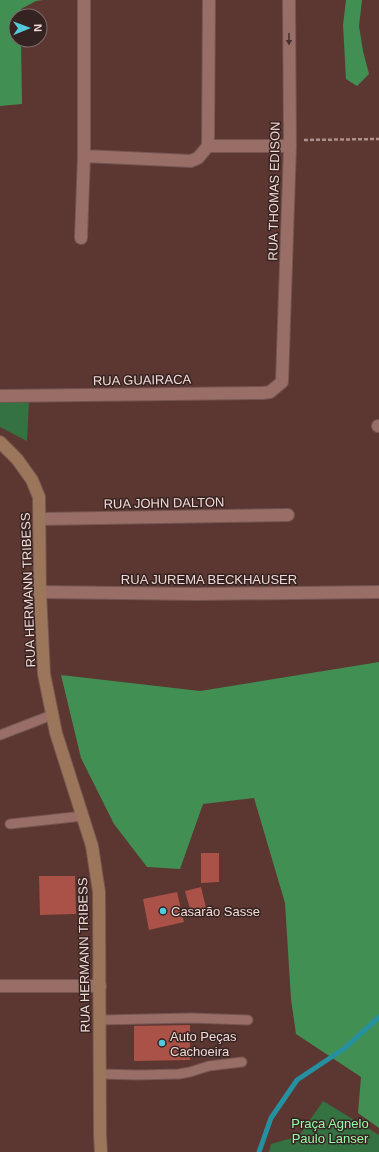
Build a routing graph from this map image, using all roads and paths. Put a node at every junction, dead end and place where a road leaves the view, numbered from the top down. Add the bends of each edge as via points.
1 (84, 0) edge
2 (209, 0) edge
3 (289, 0) edge
4 (379, 139) edge
5 (208, 146) junction
6 (290, 146) junction
7 (84, 156) junction
8 (81, 238) dead end
9 (282, 382) joint
10 (0, 396) edge
11 (0, 442) edge
12 (288, 515) dead end
13 (40, 519) junction
14 (40, 592) junction
15 (379, 592) edge
16 (52, 715) junction
17 (0, 735) edge
18 (83, 816) junction
19 (10, 824) dead end
20 (0, 986) edge
21 (100, 986) junction
22 (100, 1020) junction
23 (248, 1020) dead end
24 (242, 1062) dead end
25 (100, 1074) junction
26 (101, 1152) edge

1 - 7 street
2 - 5 street
3 -> 6 street, RUA THOMAS EDISON
4 - 6 path via 300,140
5 - 6 street
5 - 7 street via 198,158 191,161
6 - 9 street, RUA THOMAS EDISON
7 - 8 street
9 - 10 street, RUA GUAIRACA via 270,392 263,393
11 - 13 main road, RUA HERMANN TRIBESS via 17,459 32,480 38,497
12 - 13 street, RUA JOHN DALTON
13 - 14 main road, RUA HERMANN TRIBESS
14 - 15 street, RUA JUREMA BECKHAUSER
14 - 16 main road, RUA HERMANN TRIBESS via 44,674
16 - 17 lane
16 - 18 main road, RUA HERMANN TRIBESS
18 - 19 lane
18 - 21 main road, RUA HERMANN TRIBESS via 92,846 99,892
20 - 21 street
21 - 22 main road, RUA HERMANN TRIBESS
22 - 23 lane
22 - 25 main road, RUA HERMANN TRIBESS
24 - 25 lane via 209,1066 179,1074
25 - 26 main road, RUA HERMANN TRIBESS

